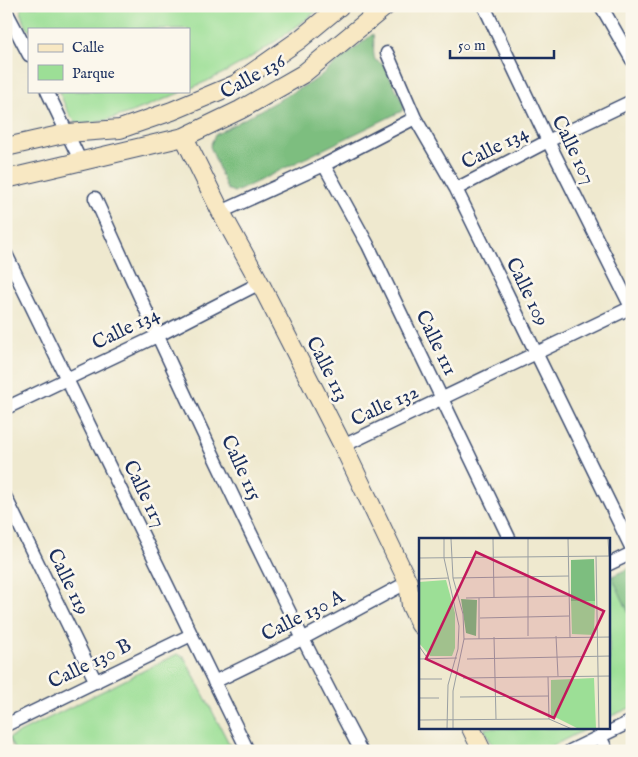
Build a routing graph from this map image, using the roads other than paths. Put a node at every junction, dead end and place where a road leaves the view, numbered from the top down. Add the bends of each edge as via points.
1 (340, 6) edge
2 (386, 6) edge
3 (484, 6) edge
4 (601, 6) edge
5 (6, 11) edge
6 (28, 53) edge
7 (387, 53) dead end
8 (632, 60) edge
9 (48, 92) edge
10 (632, 101) edge
11 (415, 118) junction
12 (68, 133) junction
13 (184, 137) junction
14 (548, 141) junction
15 (6, 147) edge
16 (80, 160) junction
17 (324, 165) junction
18 (6, 179) edge
19 (456, 188) junction
20 (95, 198) dead end
21 (221, 212) junction
22 (6, 254) edge
23 (260, 283) junction
24 (631, 308) edge
25 (157, 336) junction
26 (536, 353) junction
27 (68, 378) junction
28 (442, 400) junction
29 (6, 408) edge
30 (343, 446) junction
31 (6, 498) edge
32 (509, 538) edge
33 (632, 549) edge
34 (632, 553) edge
35 (610, 564) edge
36 (408, 582) junction
37 (419, 623) edge
38 (191, 635) junction
39 (302, 639) junction
40 (96, 682) junction
41 (214, 682) junction
42 (632, 721) edge
43 (6, 725) edge
44 (472, 730) edge
45 (600, 736) junction
46 (248, 751) edge
47 (361, 751) edge
48 (482, 751) edge
49 (570, 751) edge
50 (607, 751) edge

1 - 12 main road, Calle 136 via 299,40 236,84 120,129
2 - 13 main road, Calle 136 via 303,74
3 - 14 street, Calle 107
4 - 8 street
5 - 6 street
7 - 11 street, Calle 109
9 - 12 street
10 - 14 street, Calle 134
11 - 17 street
11 - 19 street, Calle 109
12 - 15 main road, Calle 136
12 - 16 street
13 - 16 main road, Calle 136
13 - 21 main road, Calle 113
14 - 19 street, Calle 134
14 - 24 street, Calle 107
16 - 18 main road, Calle 136
17 - 21 street
17 - 28 street, Calle 111 via 368,245
19 - 26 street, Calle 109
20 - 25 street, Calle 115
21 - 23 main road, Calle 113
22 - 27 street, Calle 117
23 - 25 street, Calle 134
23 - 30 main road, Calle 113
24 - 26 street, Calle 132
25 - 27 street, Calle 134
25 - 39 street, Calle 115
26 - 28 street, Calle 132
26 - 33 street, Calle 109
27 - 29 street, Calle 134
27 - 38 street, Calle 117
28 - 30 street, Calle 132
28 - 32 street, Calle 111
30 - 36 main road, Calle 113
31 - 40 street, Calle 119
34 - 35 street
36 - 37 main road, Calle 113
36 - 39 street, Calle 130 A
38 - 40 street, Calle 130 B
38 - 41 street, Calle 117
39 - 41 street, Calle 130 A
39 - 47 street, Calle 115
40 - 43 street, Calle 130 B
41 - 46 street, Calle 117
42 - 45 street
44 - 48 main road
45 - 49 street
45 - 50 street

